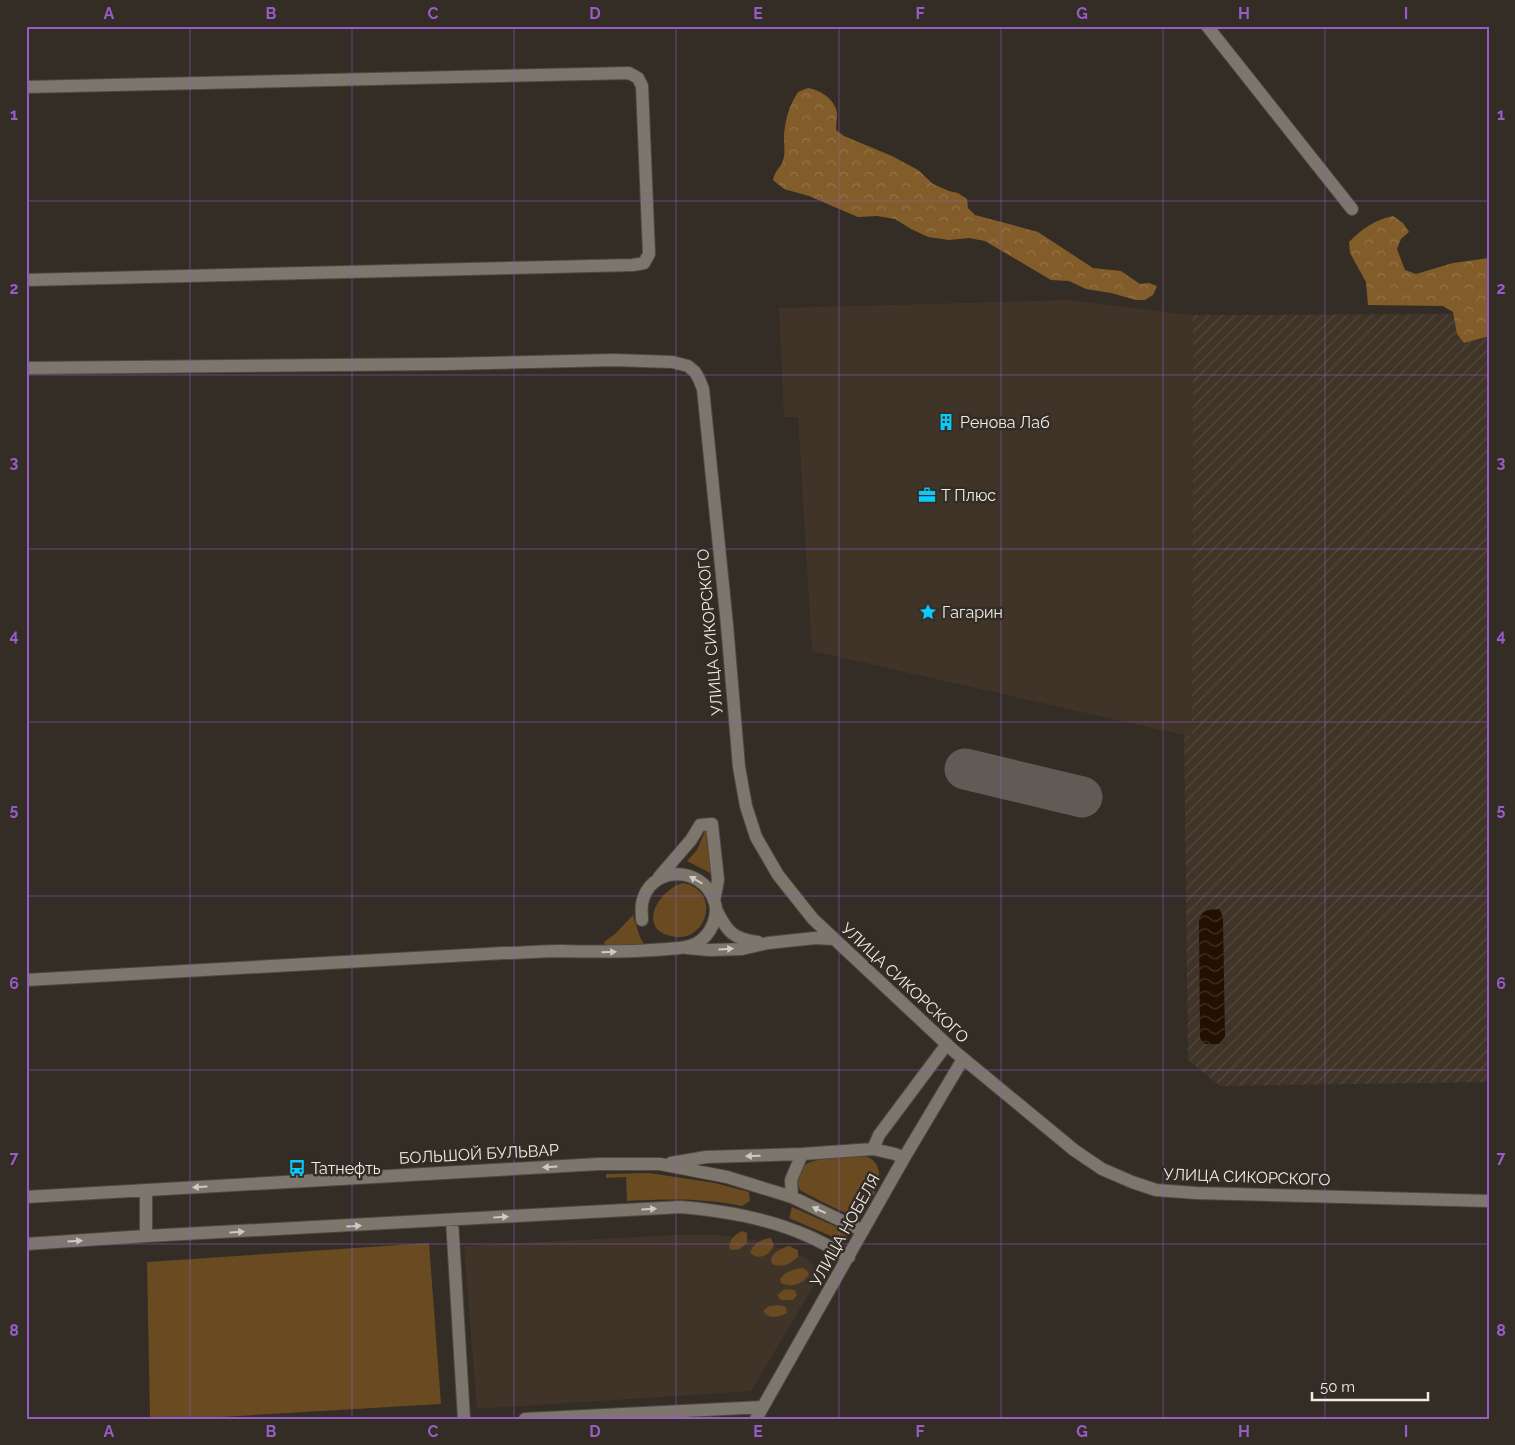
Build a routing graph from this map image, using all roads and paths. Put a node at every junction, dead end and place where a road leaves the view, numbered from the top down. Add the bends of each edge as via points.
1 (1207, 26) edge
2 (26, 88) edge
3 (1352, 208) dead end
4 (26, 280) edge
5 (26, 368) edge
6 (656, 881) junction
7 (715, 904) junction
8 (642, 920) dead end
9 (834, 939) junction
10 (768, 944) junction
11 (684, 948) junction
12 (26, 980) edge
13 (947, 1044) junction
14 (963, 1058) junction
15 (872, 1149) junction
16 (802, 1154) junction
17 (904, 1158) junction
18 (660, 1164) junction
19 (146, 1190) junction
20 (26, 1197) edge
21 (792, 1197) junction
22 (1489, 1201) edge
23 (452, 1220) junction
24 (863, 1231) junction
25 (146, 1236) junction
26 (26, 1244) edge
27 (849, 1257) junction
28 (763, 1406) junction
29 (464, 1419) edge
30 (525, 1419) edge
31 (756, 1419) edge

1 - 3 street
2 - 4 street via 629,73 638,78 642,86 650,254 644,263 633,265
5 - 9 street, УЛИЦА СИКОРСКОГО via 614,360 672,362 688,366 695,372 702,390 739,767 746,806 756,837 778,875
7 -> 6 street via 708,888 697,878 669,875
6 - 7 street via 700,825 712,824 718,880
6 - 8 street via 642,904
7 - 10 street via 723,924 732,935
7 - 11 street via 714,922 708,934 697,944
9 - 10 street
9 - 13 street, УЛИЦА СИКОРСКОГО
11 -> 10 street via 742,949
12 -> 11 street via 484,954 601,953
13 - 14 street, УЛИЦА СИКОРСКОГО
13 - 15 street
14 - 17 street, УЛИЦА НОБЕЛЯ
14 - 22 street, УЛИЦА СИКОРСКОГО via 1102,1169 1156,1190
15 - 16 street
15 - 17 street
16 -> 18 street via 706,1157
16 - 21 street via 791,1180
17 - 24 street, УЛИЦА НОБЕЛЯ
18 -> 19 street, БОЛЬШОЙ БУЛЬВАР via 598,1164
18 - 21 street, БОЛЬШОЙ БУЛЬВАР via 728,1177
19 - 20 street, БОЛЬШОЙ БУЛЬВАР
19 - 25 street
24 -> 21 street, БОЛЬШОЙ БУЛЬВАР
25 -> 23 street
23 -> 27 street via 681,1207 747,1216 781,1225
23 - 29 street
24 - 27 street, УЛИЦА НОБЕЛЯ
26 -> 25 street
27 - 28 street, УЛИЦА НОБЕЛЯ
28 - 30 street
28 - 31 street, УЛИЦА НОБЕЛЯ

